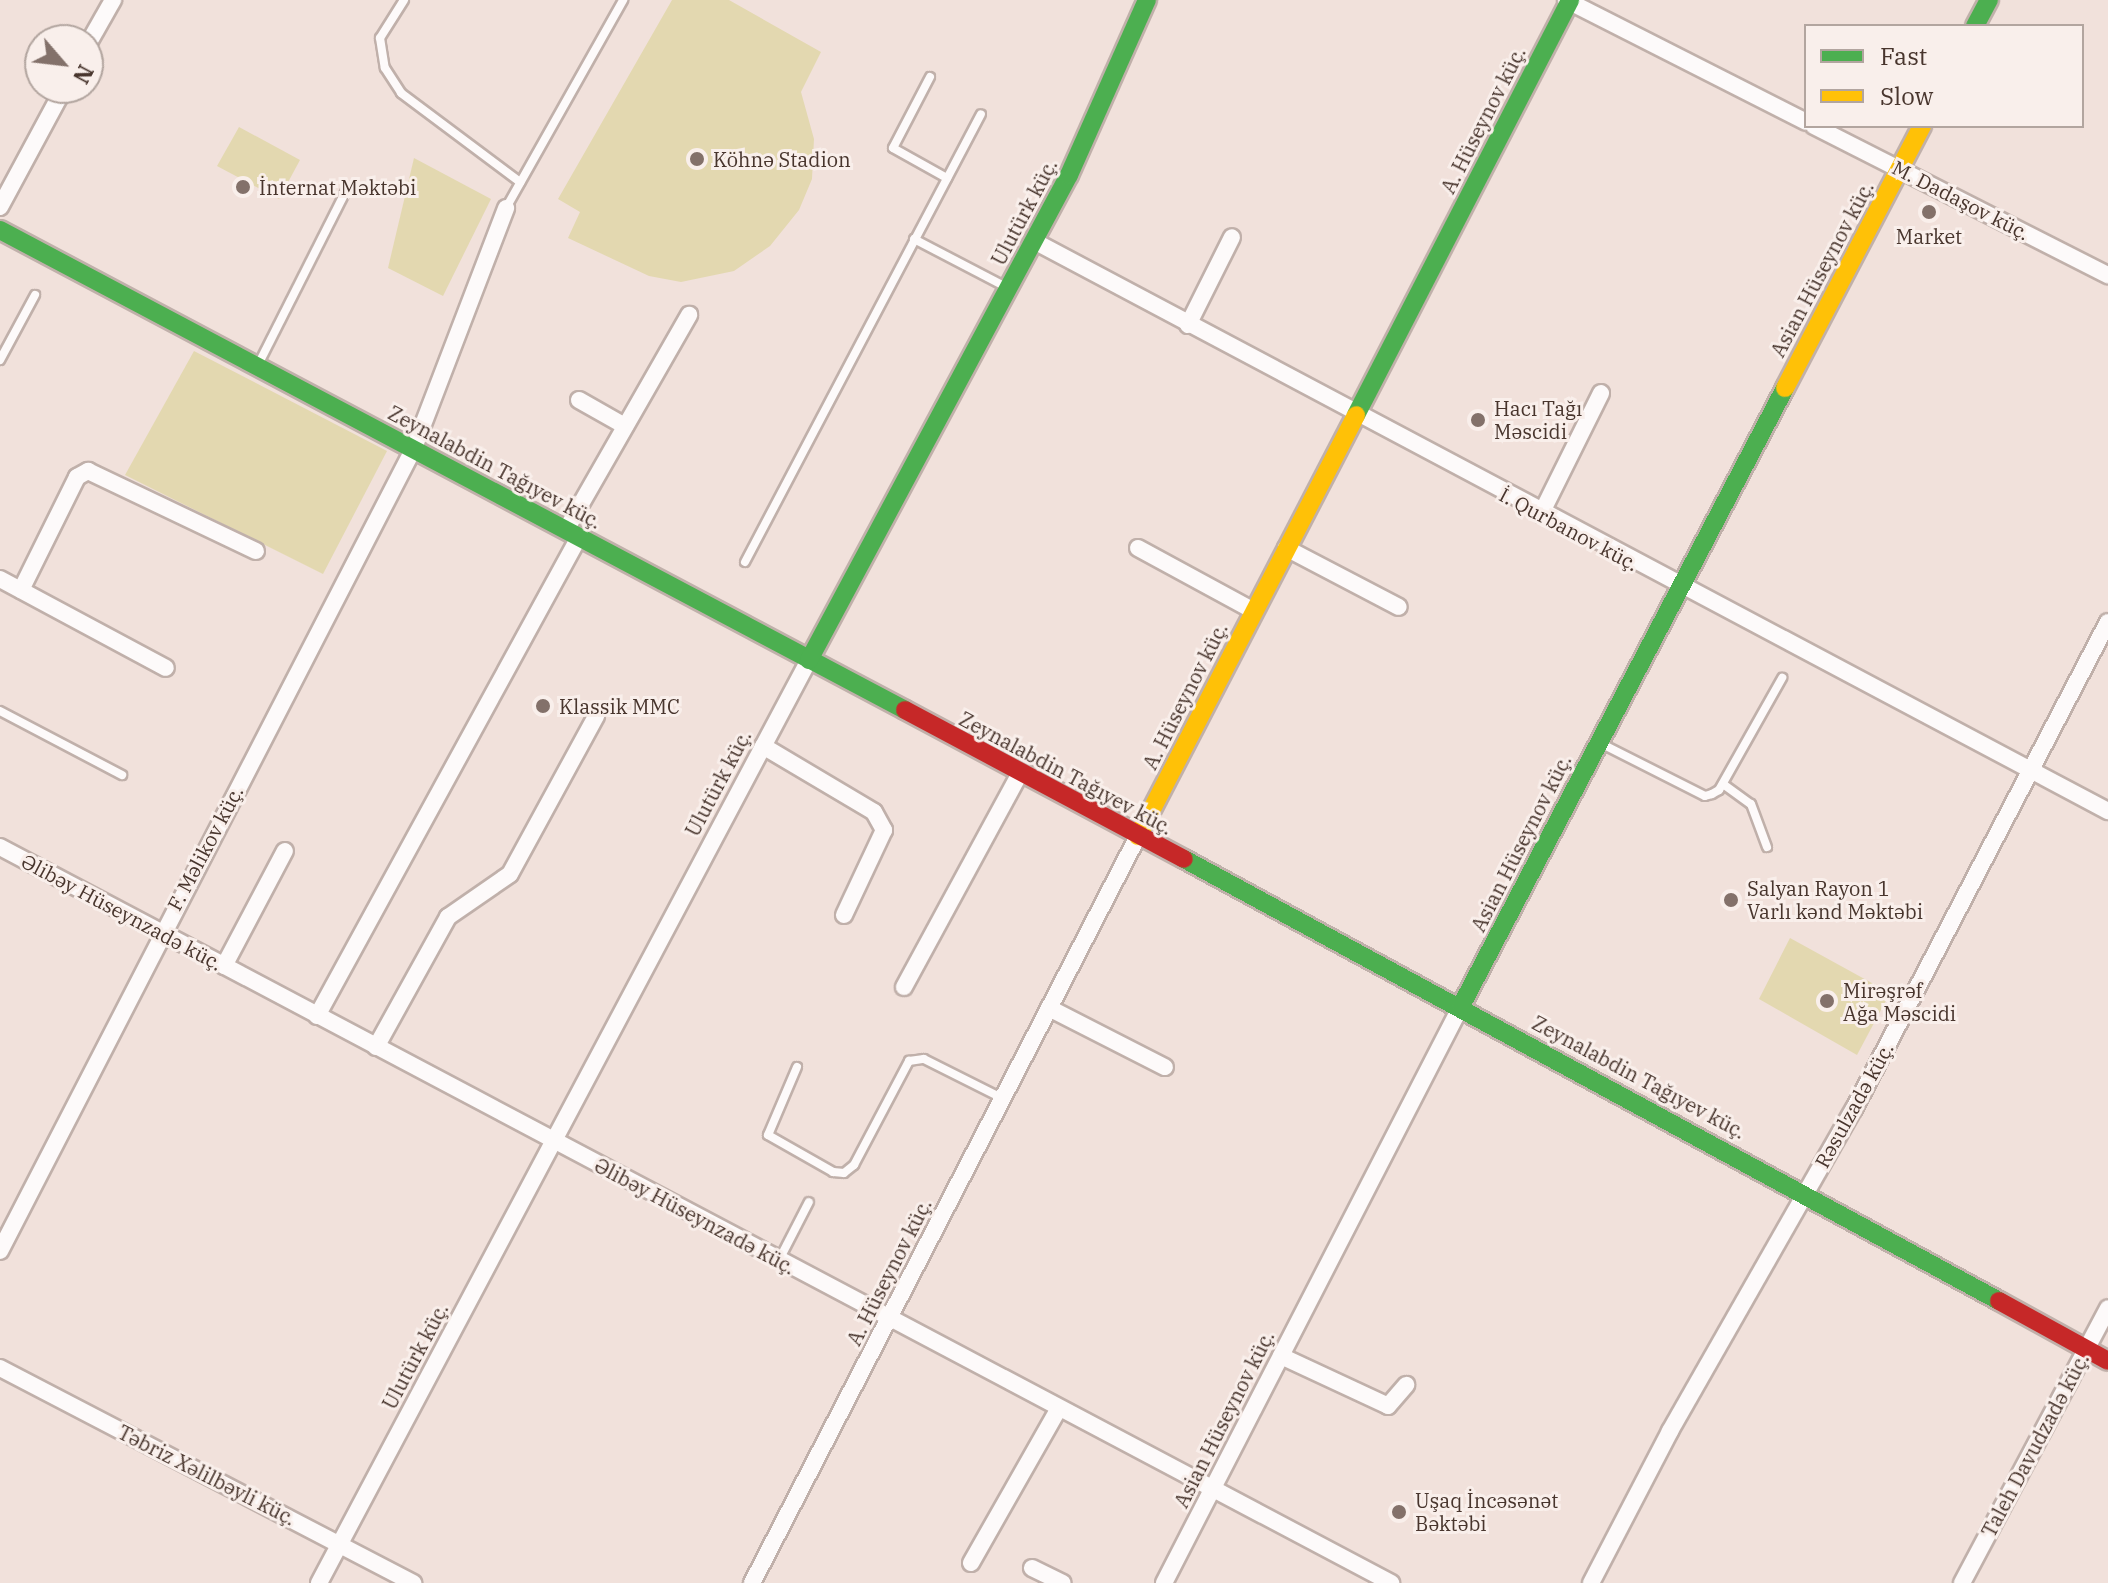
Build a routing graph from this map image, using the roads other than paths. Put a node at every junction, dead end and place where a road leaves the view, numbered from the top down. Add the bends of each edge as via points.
1 (113, 0) edge
2 (404, 0) edge
3 (623, 0) edge
4 (1147, 0) edge
5 (1989, 0) edge
6 (1568, 1) edge
7 (99, 24) edge
8 (1976, 24) edge
9 (930, 77) dead end
10 (55, 104) edge
11 (981, 114) dead end
12 (1804, 121) edge
13 (1818, 128) edge
14 (1921, 128) edge
15 (1900, 169) junction
16 (947, 178) junction
17 (520, 182) junction
18 (346, 191) dead end
19 (0, 207) edge
20 (506, 208) joint
21 (0, 230) edge
22 (1232, 237) dead end
23 (914, 239) junction
24 (1034, 241) junction
25 (2108, 275) edge
26 (1009, 288) junction
27 (35, 295) dead end
28 (689, 315) dead end
29 (1188, 325) junction
30 (0, 360) edge
31 (257, 365) junction
32 (1601, 393) dead end
33 (579, 400) dead end
34 (1355, 415) junction
35 (625, 426) junction
36 (414, 448) junction
37 (1541, 514) junction
38 (573, 534) junction
39 (1138, 548) dead end
40 (1286, 548) junction
41 (256, 551) dead end
42 (745, 562) dead end
43 (0, 579) edge
44 (1679, 588) junction
45 (21, 590) junction
46 (1399, 607) dead end
47 (1254, 611) junction
48 (2108, 622) edge
49 (809, 660) junction
50 (166, 668) dead end
51 (1782, 678) dead end
52 (0, 711) edge
53 (596, 716) dead end
54 (1597, 742) junction
55 (763, 746) junction
56 (1020, 773) junction
57 (2031, 774) junction
58 (122, 775) dead end
59 (1723, 784) junction
60 (2108, 811) edge
61 (1138, 836) junction
62 (0, 847) edge
63 (1767, 847) dead end
64 (285, 851) dead end
65 (844, 915) dead end
66 (160, 932) junction
67 (224, 966) junction
68 (904, 987) dead end
69 (1461, 1006) junction
70 (1049, 1008) junction
71 (317, 1016) junction
72 (376, 1047) junction
73 (797, 1067) dead end
74 (1165, 1067) dead end
75 (1003, 1098) junction
76 (554, 1142) junction
77 (1806, 1193) junction
78 (809, 1202) dead end
79 (0, 1251) edge
80 (779, 1261) junction
81 (2108, 1308) edge
82 (890, 1319) junction
83 (2086, 1350) junction
84 (1281, 1356) junction
85 (2108, 1361) edge
86 (0, 1368) edge
87 (1406, 1385) dead end
88 (1059, 1408) junction
89 (1212, 1489) junction
90 (340, 1544) junction
91 (971, 1563) dead end
92 (1032, 1568) dead end
93 (319, 1583) edge
94 (413, 1583) edge
95 (752, 1583) edge
96 (1063, 1583) edge
97 (1164, 1583) edge
98 (1391, 1583) edge
99 (1591, 1583) edge
100 (1962, 1583) edge

1 - 7 street
2 - 17 lane via 380,38 385,68 401,93
3 - 17 lane
4 - 24 street, Ulutürk küç. via 1121,66
5 - 8 street
6 - 12 street
6 - 34 street, A. Hüseynov küç.
9 - 16 lane via 893,148
10 - 19 street
11 - 16 lane
13 - 15 street, M. Dadaşov küç.
14 - 15 street, Asian Hüseynov küç.
15 - 25 street, M. Dadaşov küç.
15 - 44 street, Asian Hüseynov küç.
16 - 23 lane
17 - 20 lane
18 - 31 lane
20 - 36 street, F. Məlikov küç.
21 - 31 street, Zeynalabdin Tağıyev küç.
22 - 29 street
23 - 26 lane
23 - 42 lane
24 - 26 street, Ulutürk küç.
24 - 29 street, İ. Qurbanov küç.
26 - 49 street, Ulutürk küç.
27 - 30 lane
28 - 35 street
29 - 34 street, İ. Qurbanov küç.
31 - 36 street, Zeynalabdin Tağıyev küç.
32 - 37 street
33 - 35 street
34 - 37 street, İ. Qurbanov küç.
34 - 40 street, A. Hüseynov küç.
35 - 38 street
36 - 38 street, Zeynalabdin Tağıyev küç.
36 - 66 street, F. Məlikov küç.
37 - 44 street, İ. Qurbanov küç.
38 - 49 street, Zeynalabdin Tağıyev küç.
38 - 71 street
39 - 47 street
40 - 46 street
40 - 47 street, A. Hüseynov küç.
41 - 45 street via 88,471 77,477
43 - 45 street
44 - 54 street, Asian Hüseynov küç.
44 - 57 street, İ. Qurbanov küç.
45 - 50 street
47 - 61 street, A. Hüseynov küç.
48 - 57 street, Rəsulzadə küç.
49 - 55 street, Ulutürk küç.
49 - 56 street, Zeynalabdin Tağıyev küç.
51 - 59 lane
52 - 58 lane
53 - 72 street via 510,874 448,917
54 - 59 lane via 1705,796
54 - 69 street, Asian Hüseynov küç.
55 - 65 street via 874,812 884,830
55 - 76 street, Ulutürk küç.
56 - 61 street, Zeynalabdin Tağıyev küç.
56 - 68 street
57 - 60 street, İ. Qurbanov küç.
57 - 77 street, Rəsulzadə küç.
59 - 63 lane via 1751,804
61 - 69 street, Zeynalabdin Tağıyev küç.
61 - 70 street, A. Hüseynov küç.
62 - 66 street, Əlibəy Hüseynzadə küç.
64 - 67 street
66 - 67 street, Əlibəy Hüseynzadə küç.
66 - 79 street, F. Məlikov küç.
67 - 71 street, Əlibəy Hüseynzadə küç.
69 - 77 street, Zeynalabdin Tağıyev küç.
69 - 84 street, Asian Hüseynov küç.
70 - 74 street
70 - 75 street, A. Hüseynov küç.
71 - 72 street, Əlibəy Hüseynzadə küç.
72 - 76 street, Əlibəy Hüseynzadə küç.
73 - 75 lane via 768,1135 833,1172 844,1173 854,1165 909,1061 924,1059
75 - 82 street, A. Hüseynov küç.
76 - 80 street, Əlibəy Hüseynzadə küç.
76 - 90 street, Ulutürk küç.
77 - 83 street, Zeynalabdin Tağıyev küç.
77 - 99 street, Rəsulzadə küç. via 1670,1431
78 - 80 lane
80 - 82 street, Əlibəy Hüseynzadə küç.
81 - 83 street, Taleh Davudzadə küç.
82 - 88 street, Əlibəy Hüseynzadə küç.
82 - 95 street, A. Hüseynov küç.
83 - 85 street, Zeynalabdin Tağıyev küç.
83 - 100 street, Taleh Davudzadə küç.
84 - 87 street via 1388,1406
84 - 89 street, Asian Hüseynov küç.
86 - 90 street, Təbriz Xəlilbəyli küç.
88 - 89 street, Əlibəy Hüseynzadə küç.
88 - 91 street
89 - 97 street, Asian Hüseynov küç.
89 - 98 street, Əlibəy Hüseynzadə küç.
90 - 93 street, Ulutürk küç.
90 - 94 street, Təbriz Xəlilbəyli küç.
92 - 96 street

